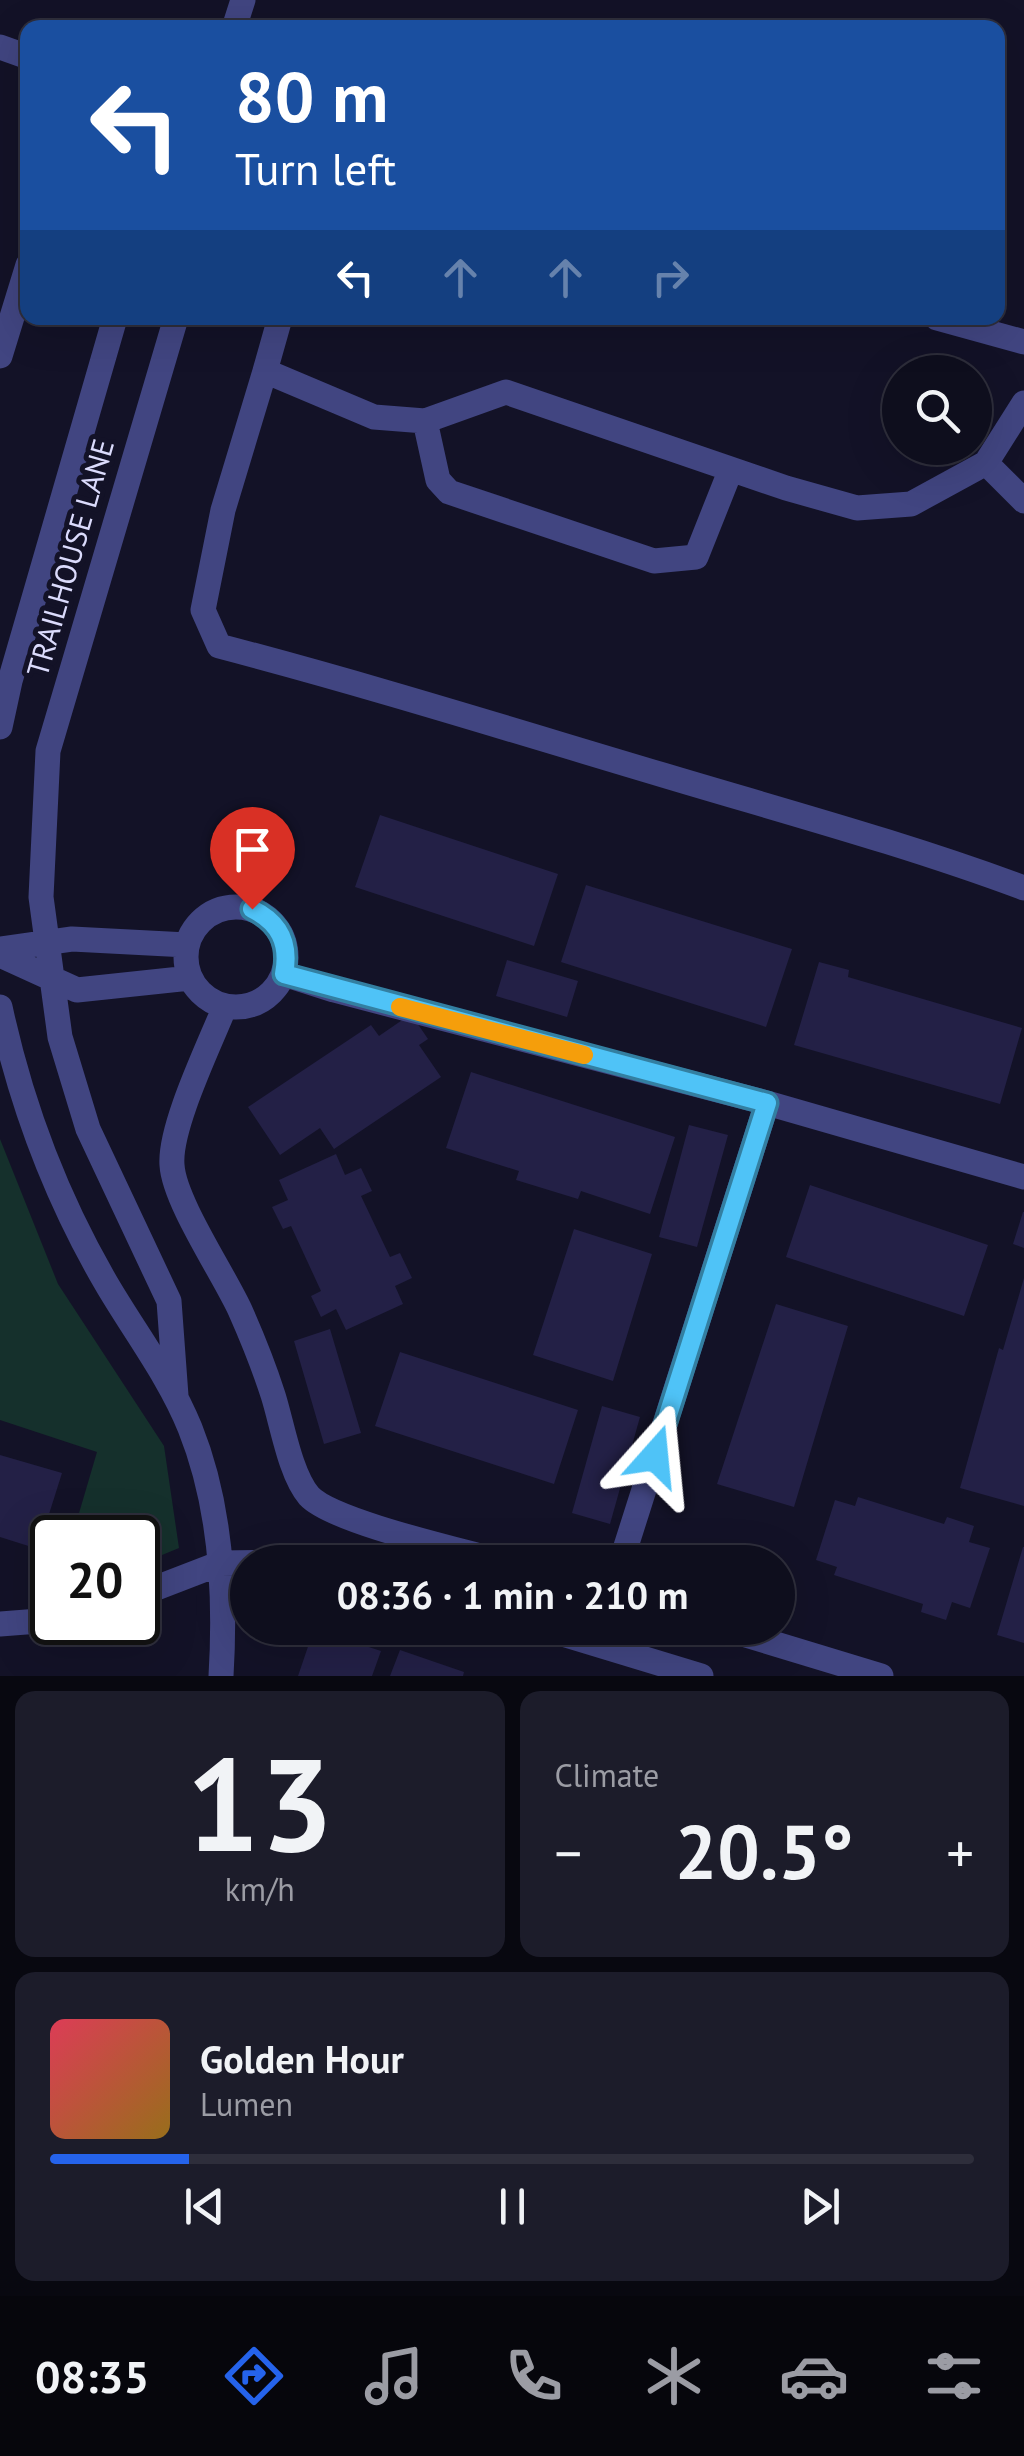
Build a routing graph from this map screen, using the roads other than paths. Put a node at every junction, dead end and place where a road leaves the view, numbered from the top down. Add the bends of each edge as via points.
1 (20, 291) edge
2 (113, 325) edge
3 (174, 325) edge
4 (278, 325) edge
5 (962, 325) edge
6 (1024, 342) edge
7 (0, 356) edge
8 (264, 371) junction
9 (1024, 403) edge
10 (425, 422) junction
11 (992, 454) edge
12 (982, 465) edge
13 (988, 465) edge
14 (730, 469) junction
15 (1024, 501) edge
16 (5, 680) edge
17 (0, 728) edge
18 (1024, 888) edge
19 (47, 944) junction
20 (187, 945) junction
21 (0, 952) edge
22 (284, 974) junction
23 (190, 978) junction
24 (52, 980) junction
25 (0, 1006) edge
26 (225, 1006) junction
27 (767, 1103) junction
28 (1024, 1177) edge
29 (176, 1396) junction
30 (446, 1545) edge
31 (626, 1545) edge
32 (221, 1563) junction
33 (230, 1563) edge
34 (160, 1587) edge
35 (30, 1622) edge
36 (0, 1624) edge
37 (600, 1645) edge
38 (779, 1645) edge
39 (221, 1676) edge
40 (701, 1676) edge
41 (881, 1676) edge

1 - 7 street
2 - 16 street, TRAILHOUSE LANE
3 - 19 street, TRAILHOUSE LANE via 48,751 40,897
4 - 8 street
5 - 6 street
8 - 10 street via 374,417
8 - 18 street via 223,510 203,610 219,646
9 - 11 street
10 - 14 street via 506,392
10 - 14 street via 438,480 450,492 654,561 696,557
12 - 14 street via 911,504 857,508
13 - 15 street
16 - 17 street, TRAILHOUSE LANE
19 - 20 street via 72,939
19 - 21 street
19 - 24 street, TRAILHOUSE LANE
20 - 22 street via 194,929 219,909 252,909 285,942
20 - 23 street
21 - 24 street
22 - 26 street via 264,1000
22 - 27 street
23 - 24 street via 77,990
23 - 26 street
24 - 29 street, TRAILHOUSE LANE via 60,1037 88,1129 169,1302
25 - 29 street, TRAILHOUSE LANE via 22,1092 62,1198
26 - 30 street via 184,1111 171,1167 239,1309 308,1495 346,1516
27 - 28 street
27 - 31 street
29 - 32 street, TRAILHOUSE LANE via 202,1464
32 - 33 street
32 - 34 street
32 - 39 street, TRAILHOUSE LANE
35 - 36 street
37 - 40 street
38 - 41 street

